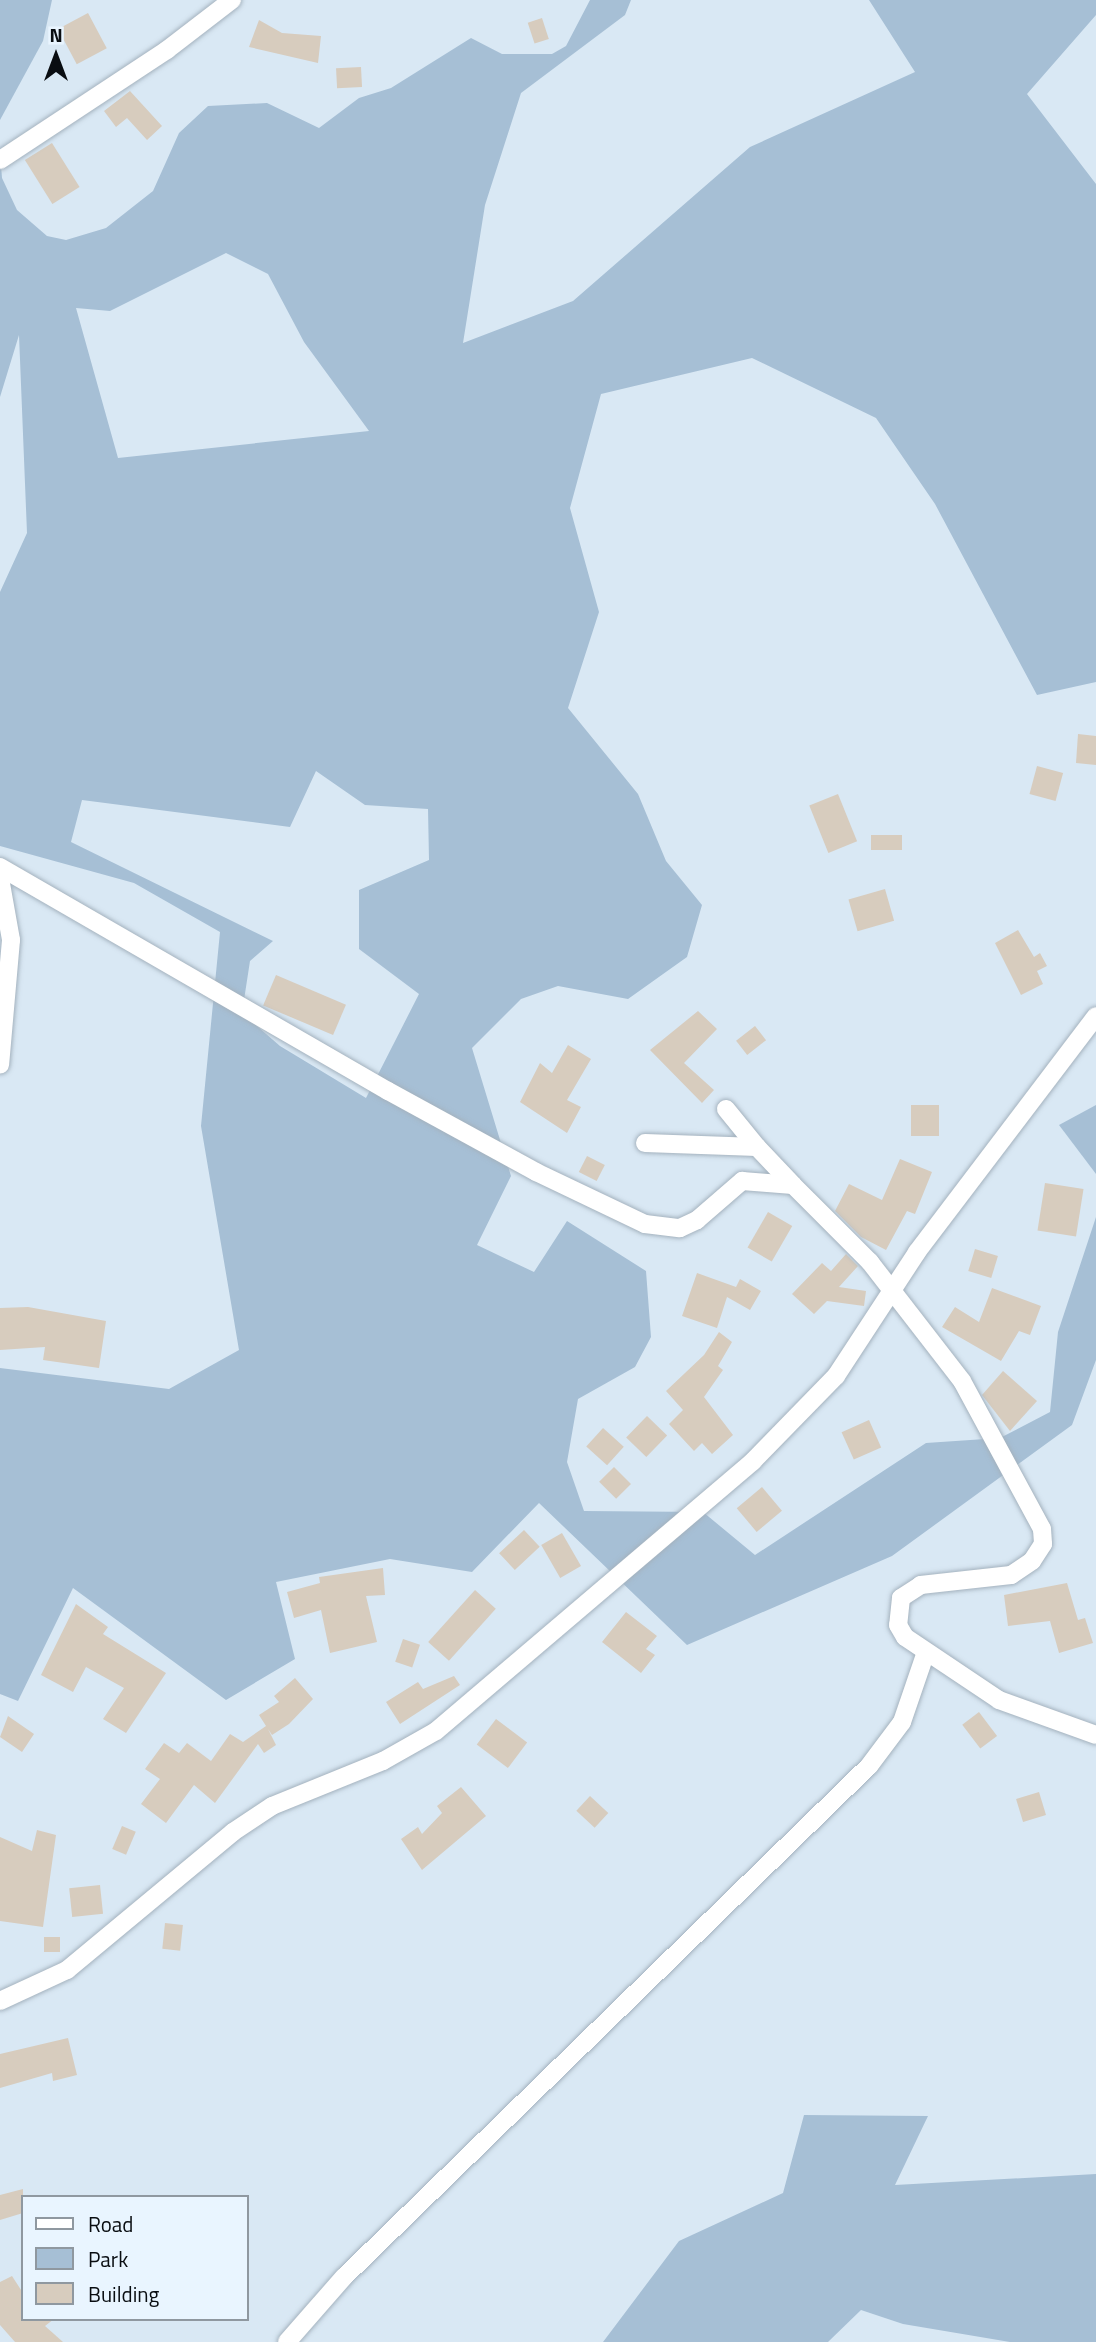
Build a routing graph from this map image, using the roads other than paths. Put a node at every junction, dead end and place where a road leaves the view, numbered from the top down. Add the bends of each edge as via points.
1 (232, 0) edge
2 (0, 160) edge
3 (0, 867) edge
4 (0, 878) edge
5 (4, 970) edge
6 (1096, 1016) edge
7 (0, 1065) edge
8 (726, 1110) dead end
9 (645, 1143) dead end
10 (757, 1147) junction
11 (793, 1185) junction
12 (890, 1292) junction
13 (926, 1651) junction
14 (1096, 1735) edge
15 (0, 2001) edge
16 (287, 2342) edge

1 - 2 street
3 - 11 street via 388,1091 536,1172 645,1224 680,1228 697,1220 742,1181
4 - 5 street via 8,903
5 - 7 street
6 - 12 street
8 - 10 street
9 - 10 street
10 - 11 street
11 - 12 street via 870,1262
12 - 13 street via 976,1403 1042,1529 1043,1544 1032,1561 1012,1574 949,1578 921,1585 901,1598 898,1625
12 - 15 street via 836,1376 753,1461 436,1731 383,1761 272,1806 67,1970
13 - 14 street via 999,1700
13 - 16 street via 902,1723 869,1766 344,2277

